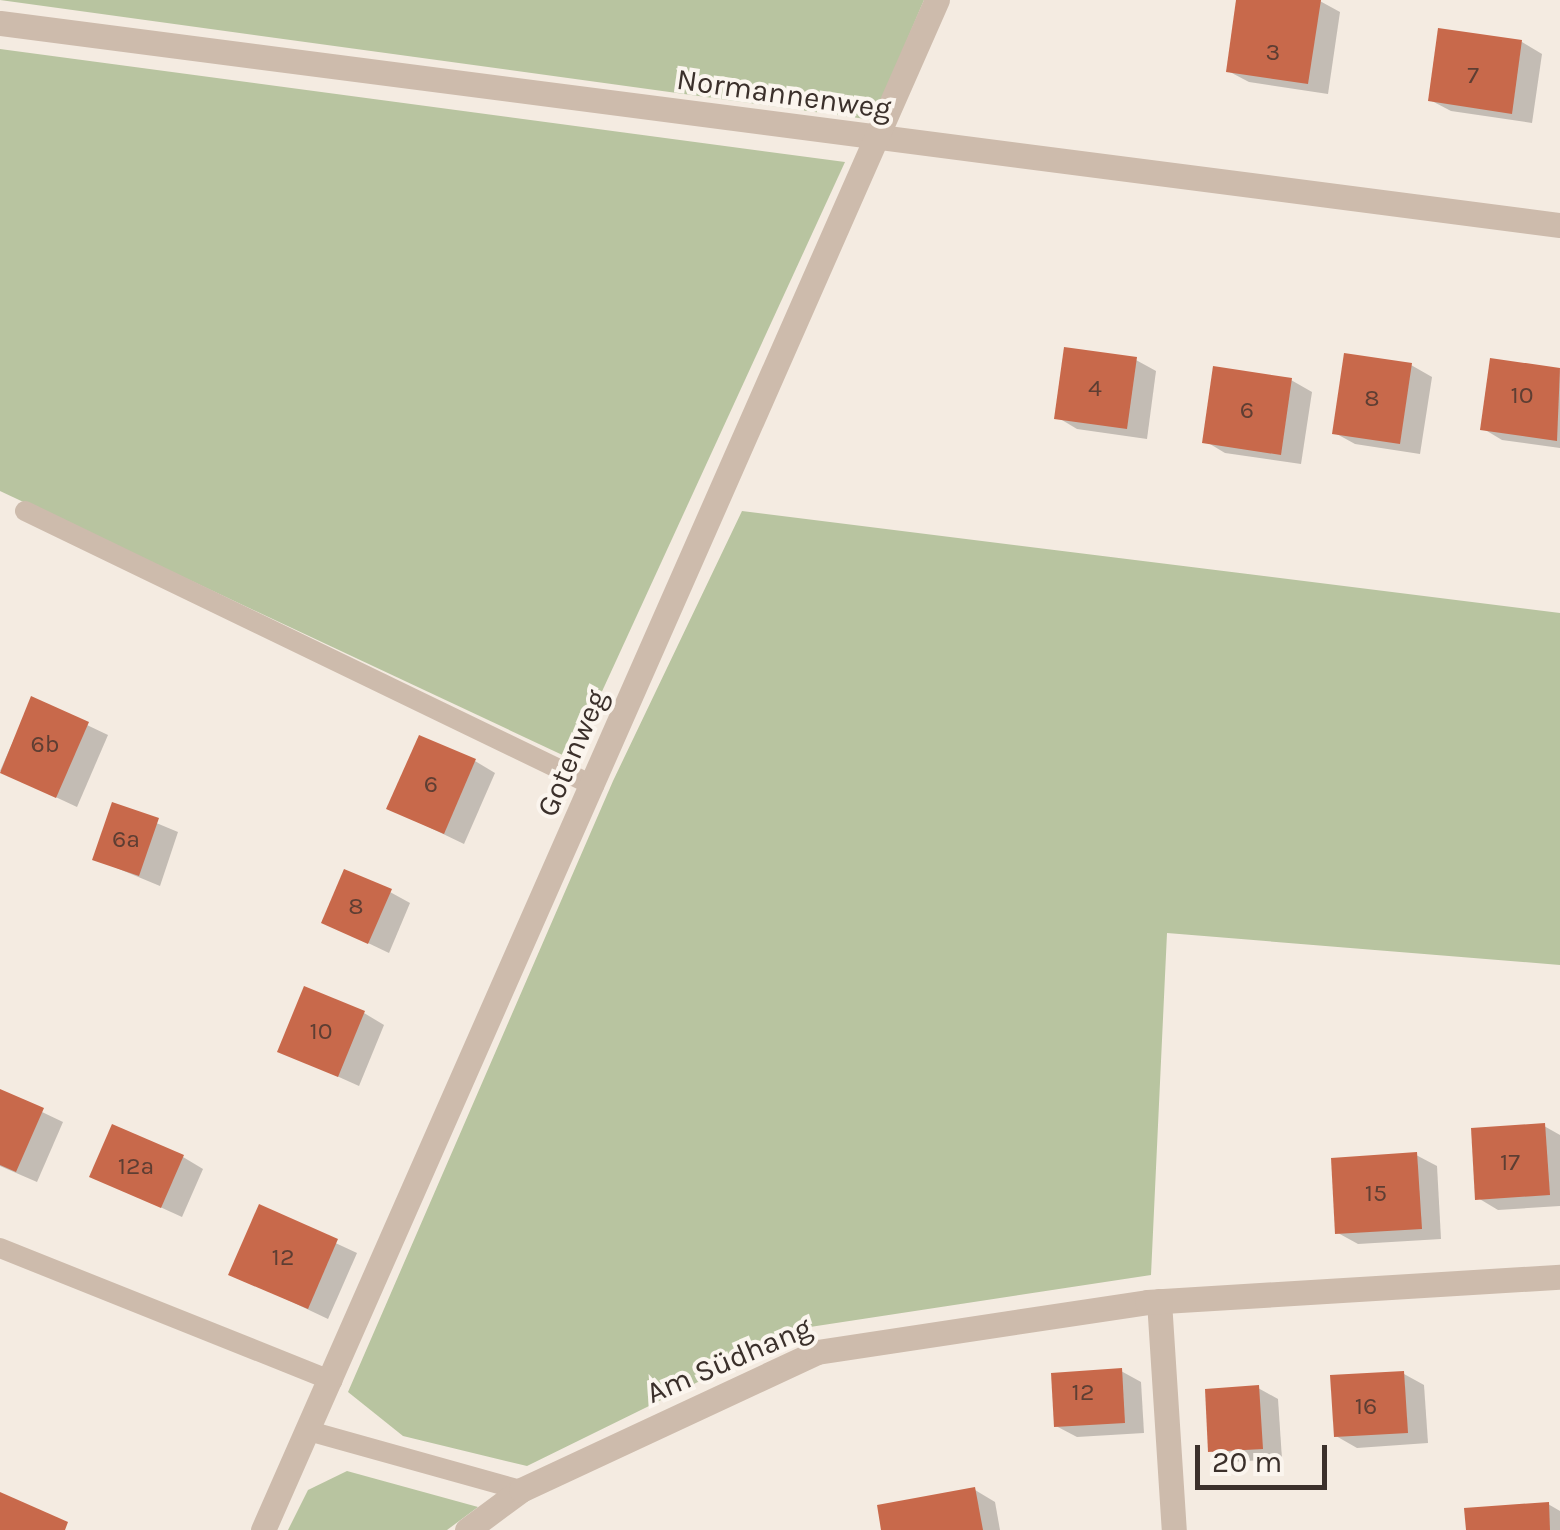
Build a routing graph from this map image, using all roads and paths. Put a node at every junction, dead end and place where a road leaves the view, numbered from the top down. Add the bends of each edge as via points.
1 (937, 0) edge
2 (0, 23) edge
3 (872, 138) junction
4 (1560, 225) edge
5 (25, 511) dead end
6 (594, 786) junction
7 (0, 1248) edge
8 (1560, 1277) edge
9 (1159, 1301) junction
10 (332, 1381) junction
11 (309, 1431) junction
12 (521, 1490) junction
13 (263, 1530) edge
14 (467, 1530) edge
15 (1174, 1530) edge

1 - 3 street, Gotenweg
2 - 3 street, Normannenweg
3 - 4 street, Normannenweg
3 - 6 street, Gotenweg
5 - 6 lane
6 - 10 street, Gotenweg
7 - 10 lane
8 - 9 street, Am Südhang
9 - 12 street, Am Südhang via 817,1352
9 - 15 street
10 - 11 street, Gotenweg
11 - 12 lane
11 - 13 street, Gotenweg
12 - 14 street, Am Südhang

